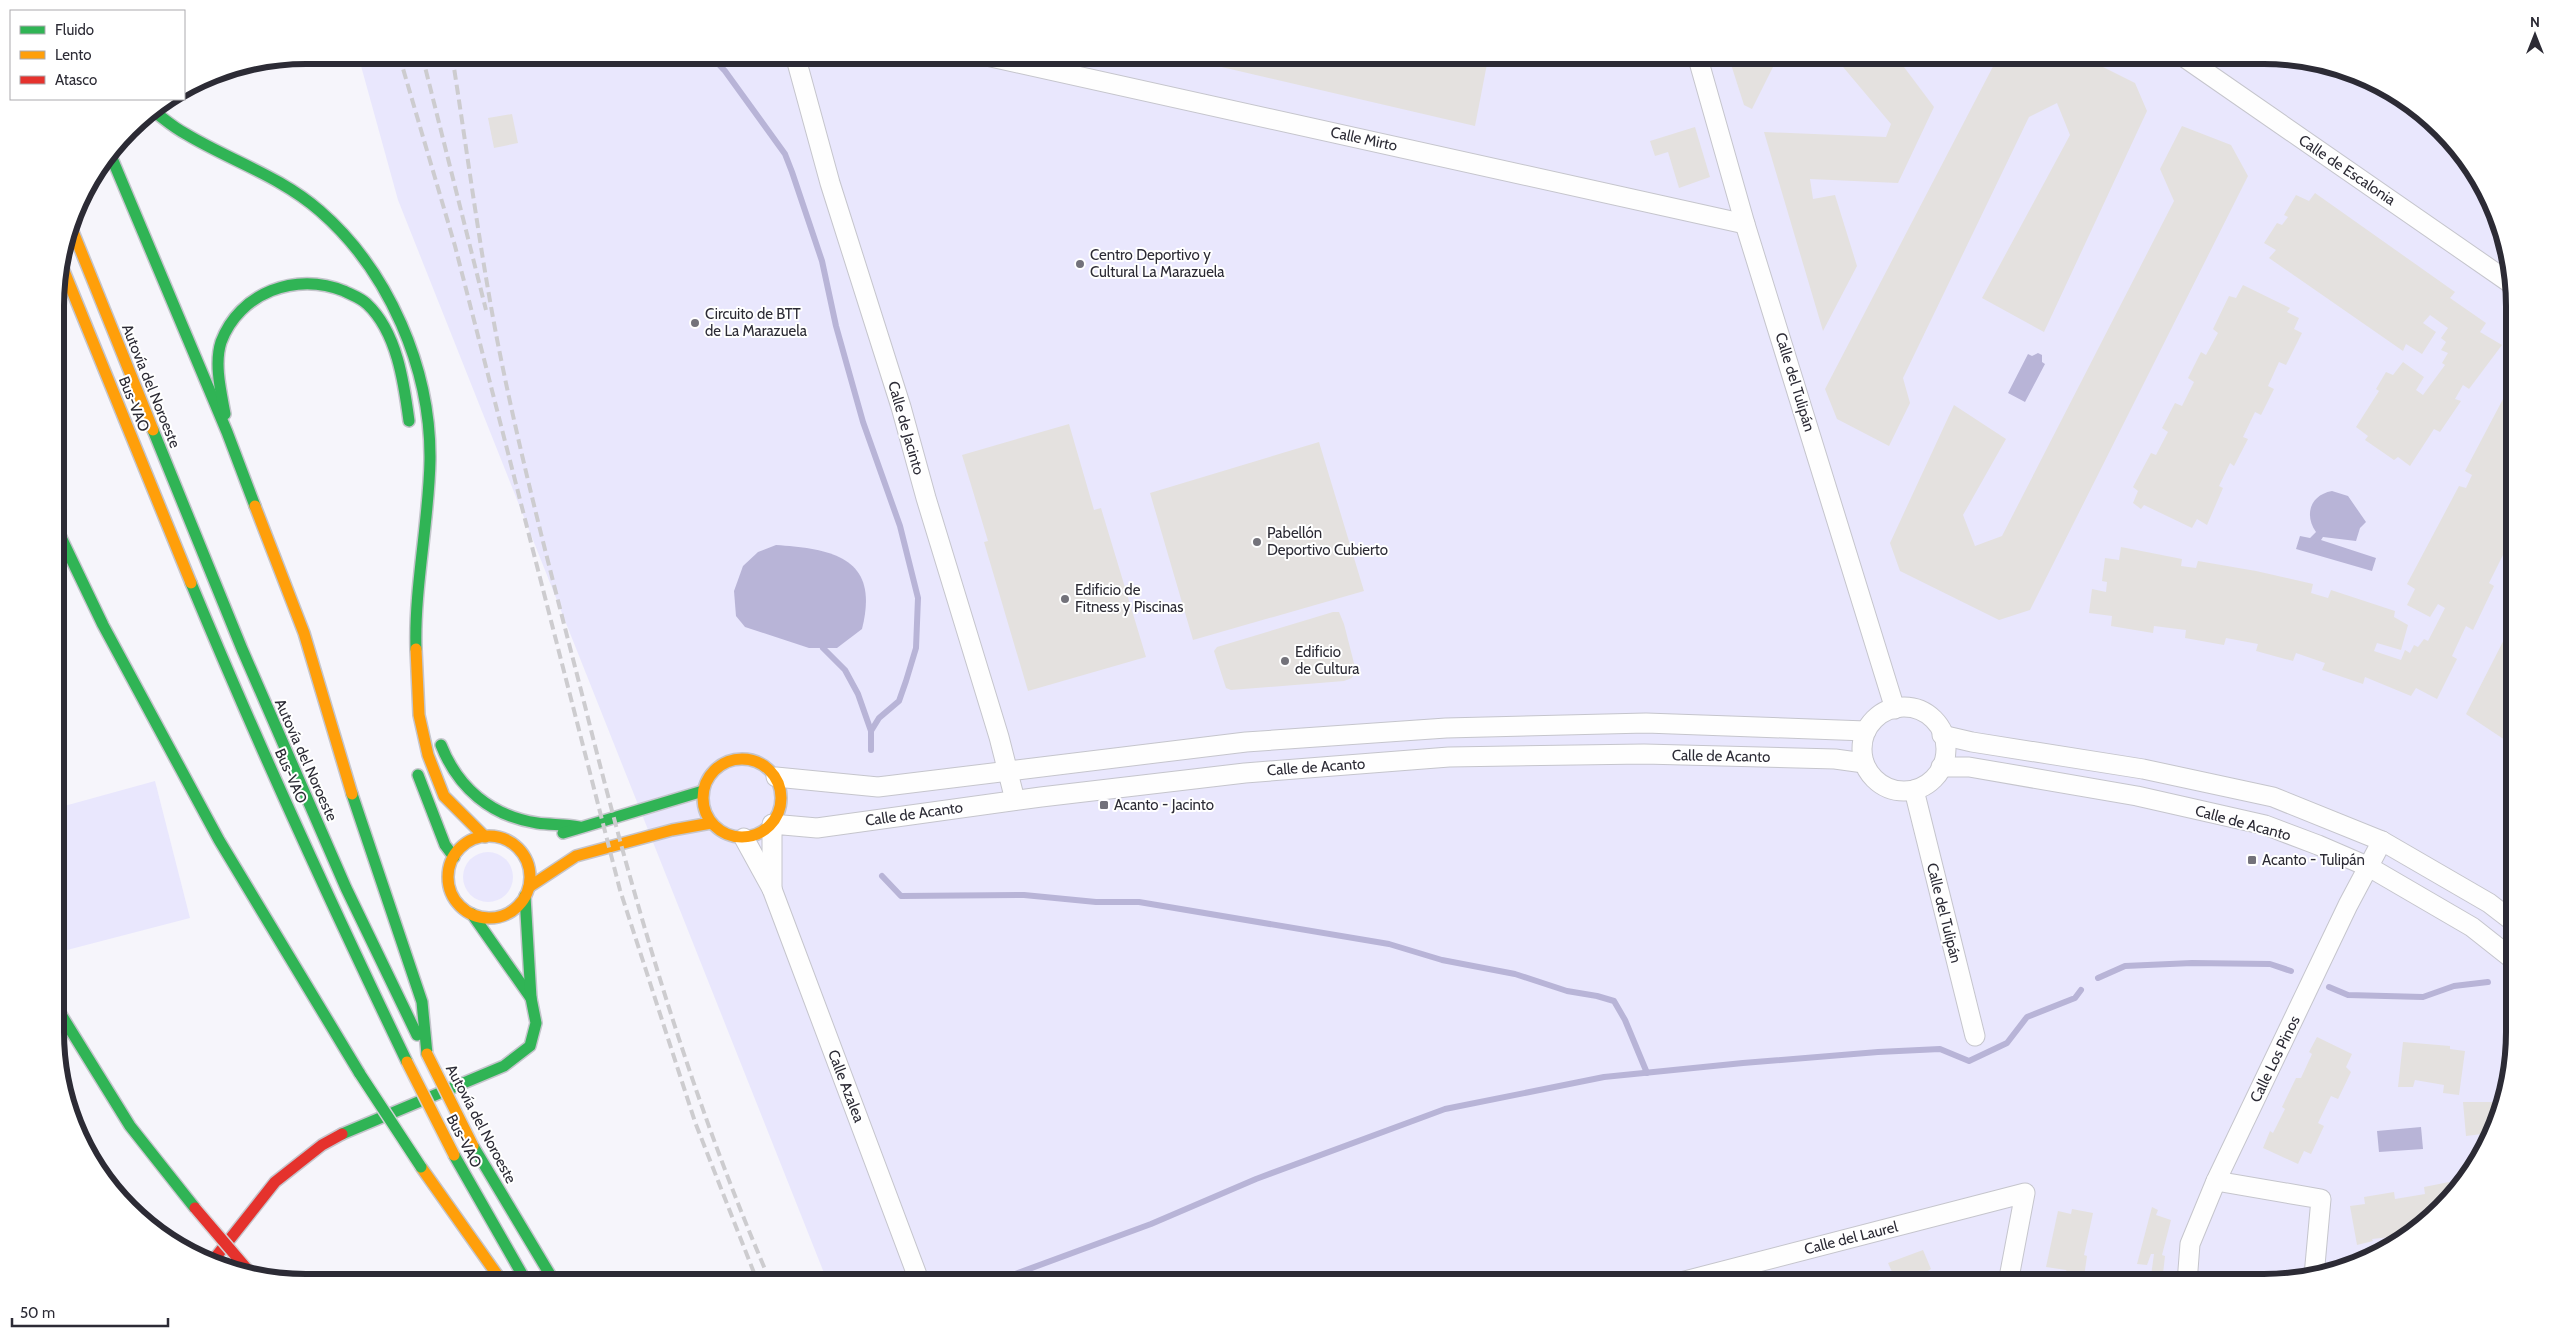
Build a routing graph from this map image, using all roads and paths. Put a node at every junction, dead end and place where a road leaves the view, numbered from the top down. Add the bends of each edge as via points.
1 (797, 64) edge
2 (1023, 64) edge
3 (1700, 64) edge
4 (2194, 64) edge
5 (158, 114) edge
6 (113, 160) edge
7 (1746, 224) junction
8 (75, 235) edge
9 (66, 275) edge
10 (2505, 279) edge
11 (227, 432) junction
12 (411, 434) dead end
13 (64, 544) edge
14 (416, 642) junction
15 (430, 694) dead end
16 (1895, 708) junction
17 (1866, 731) junction
18 (1942, 735) junction
19 (438, 736) dead end
20 (413, 762) dead end
21 (1864, 763) junction
22 (1941, 767) junction
23 (1008, 771) junction
24 (776, 777) junction
25 (1914, 790) junction
26 (703, 791) junction
27 (1015, 800) junction
28 (712, 823) junction
29 (772, 824) junction
30 (579, 828) junction
31 (485, 836) junction
32 (546, 837) dead end
33 (744, 838) junction
34 (528, 839) dead end
35 (2382, 841) junction
36 (511, 842) junction
37 (454, 857) junction
38 (2369, 868) junction
39 (772, 889) junction
40 (527, 892) junction
41 (472, 914) junction
42 (2506, 916) edge
43 (2506, 954) edge
44 (532, 998) junction
45 (64, 1019) edge
46 (1975, 1036) dead end
47 (427, 1054) junction
48 (2216, 1181) junction
49 (216, 1257) edge
50 (246, 1267) edge
51 (2315, 1269) edge
52 (497, 1274) edge
53 (522, 1274) edge
54 (550, 1274) edge
55 (917, 1274) edge
56 (1712, 1274) edge
57 (2010, 1274) edge
58 (2188, 1274) edge

1 - 23 street, Calle de Jacinto via 830,183 901,407
2 - 7 street, Calle Mirto
3 - 7 street, Calle del Tulipán
4 - 10 street, Calle de Escalonia
5 - 14 main road via 185,134 278,180 320,211 356,247 398,314 422,382 430,459
6 - 11 main road
7 - 16 street, Calle del Tulipán
8 - 47 main road, Autovía del Noroeste via 242,649 346,888
9 - 53 main road, Bus-VAO, bridge via 232,682 333,907 454,1155
11 - 12 main road via 220,381 221,343 235,318 256,296 278,286 309,282 340,288 368,304 390,340 407,396
11 - 47 main road via 304,633 365,838 422,1002
13 - 52 main road, bridge via 103,625 219,840 360,1074
14 - 15 main road
14 - 31 main road via 419,715 428,755 444,796
16 - 17 street via 1874,720
16 - 18 street via 1918,710 1929,716
17 - 21 street via 1862,752
17 - 23 street, Calle de Acanto via 1646,723 1446,728 1246,742
18 - 22 street via 1945,756
18 - 35 street, Calle de Acanto via 2143,769 2272,797
19 - 30 main road via 458,778 482,802 523,821
20 - 37 main road via 445,844
21 - 25 street via 1870,774 1884,786 1901,791
21 - 27 street, Calle de Acanto via 1835,759 1654,755 1449,757 1245,772
22 - 25 street via 1925,785
22 - 38 street, Calle de Acanto via 1968,767 2137,796 2265,825 2318,844
23 - 24 street, Calle de Acanto via 878,788
23 - 27 street, Calle de Jacinto
24 - 26 main road via 755,761 728,761 708,778
24 - 29 main road via 782,802
25 - 46 street, Calle del Tulipán
26 - 28 main road via 706,813
26 - 30 main road
27 - 29 street, Calle de Acanto via 817,828
28 - 33 main road via 720,831
28 - 40 main road via 672,830 576,856
29 - 33 main road via 764,831
29 - 39 street, Calle Azalea
30 - 32 main road
31 - 36 main road
31 - 37 main road via 467,844
33 - 39 street, Calle Azalea
34 - 36 main road
35 - 38 street, Calle Los Pinos
35 - 42 street, Calle de Acanto
36 - 40 main road via 527,860 530,872
37 - 41 main road via 449,883 461,906
38 - 43 street, Calle de Acanto via 2472,927
38 - 48 street, Calle Los Pinos via 2348,905
39 - 55 street, Calle Azalea
40 - 41 main road via 520,905 502,916 492,918
40 - 44 main road
41 - 44 main road
44 - 49 main road via 536,1028 530,1046 520,1056 504,1066 322,1145 276,1182
45 - 50 main road, bridge via 130,1126
47 - 54 main road, Autovía del Noroeste, bridge via 473,1146
48 - 51 street via 2321,1199
48 - 58 street, Calle Los Pinos via 2190,1244
56 - 57 street, Calle del Laurel via 2025,1193

